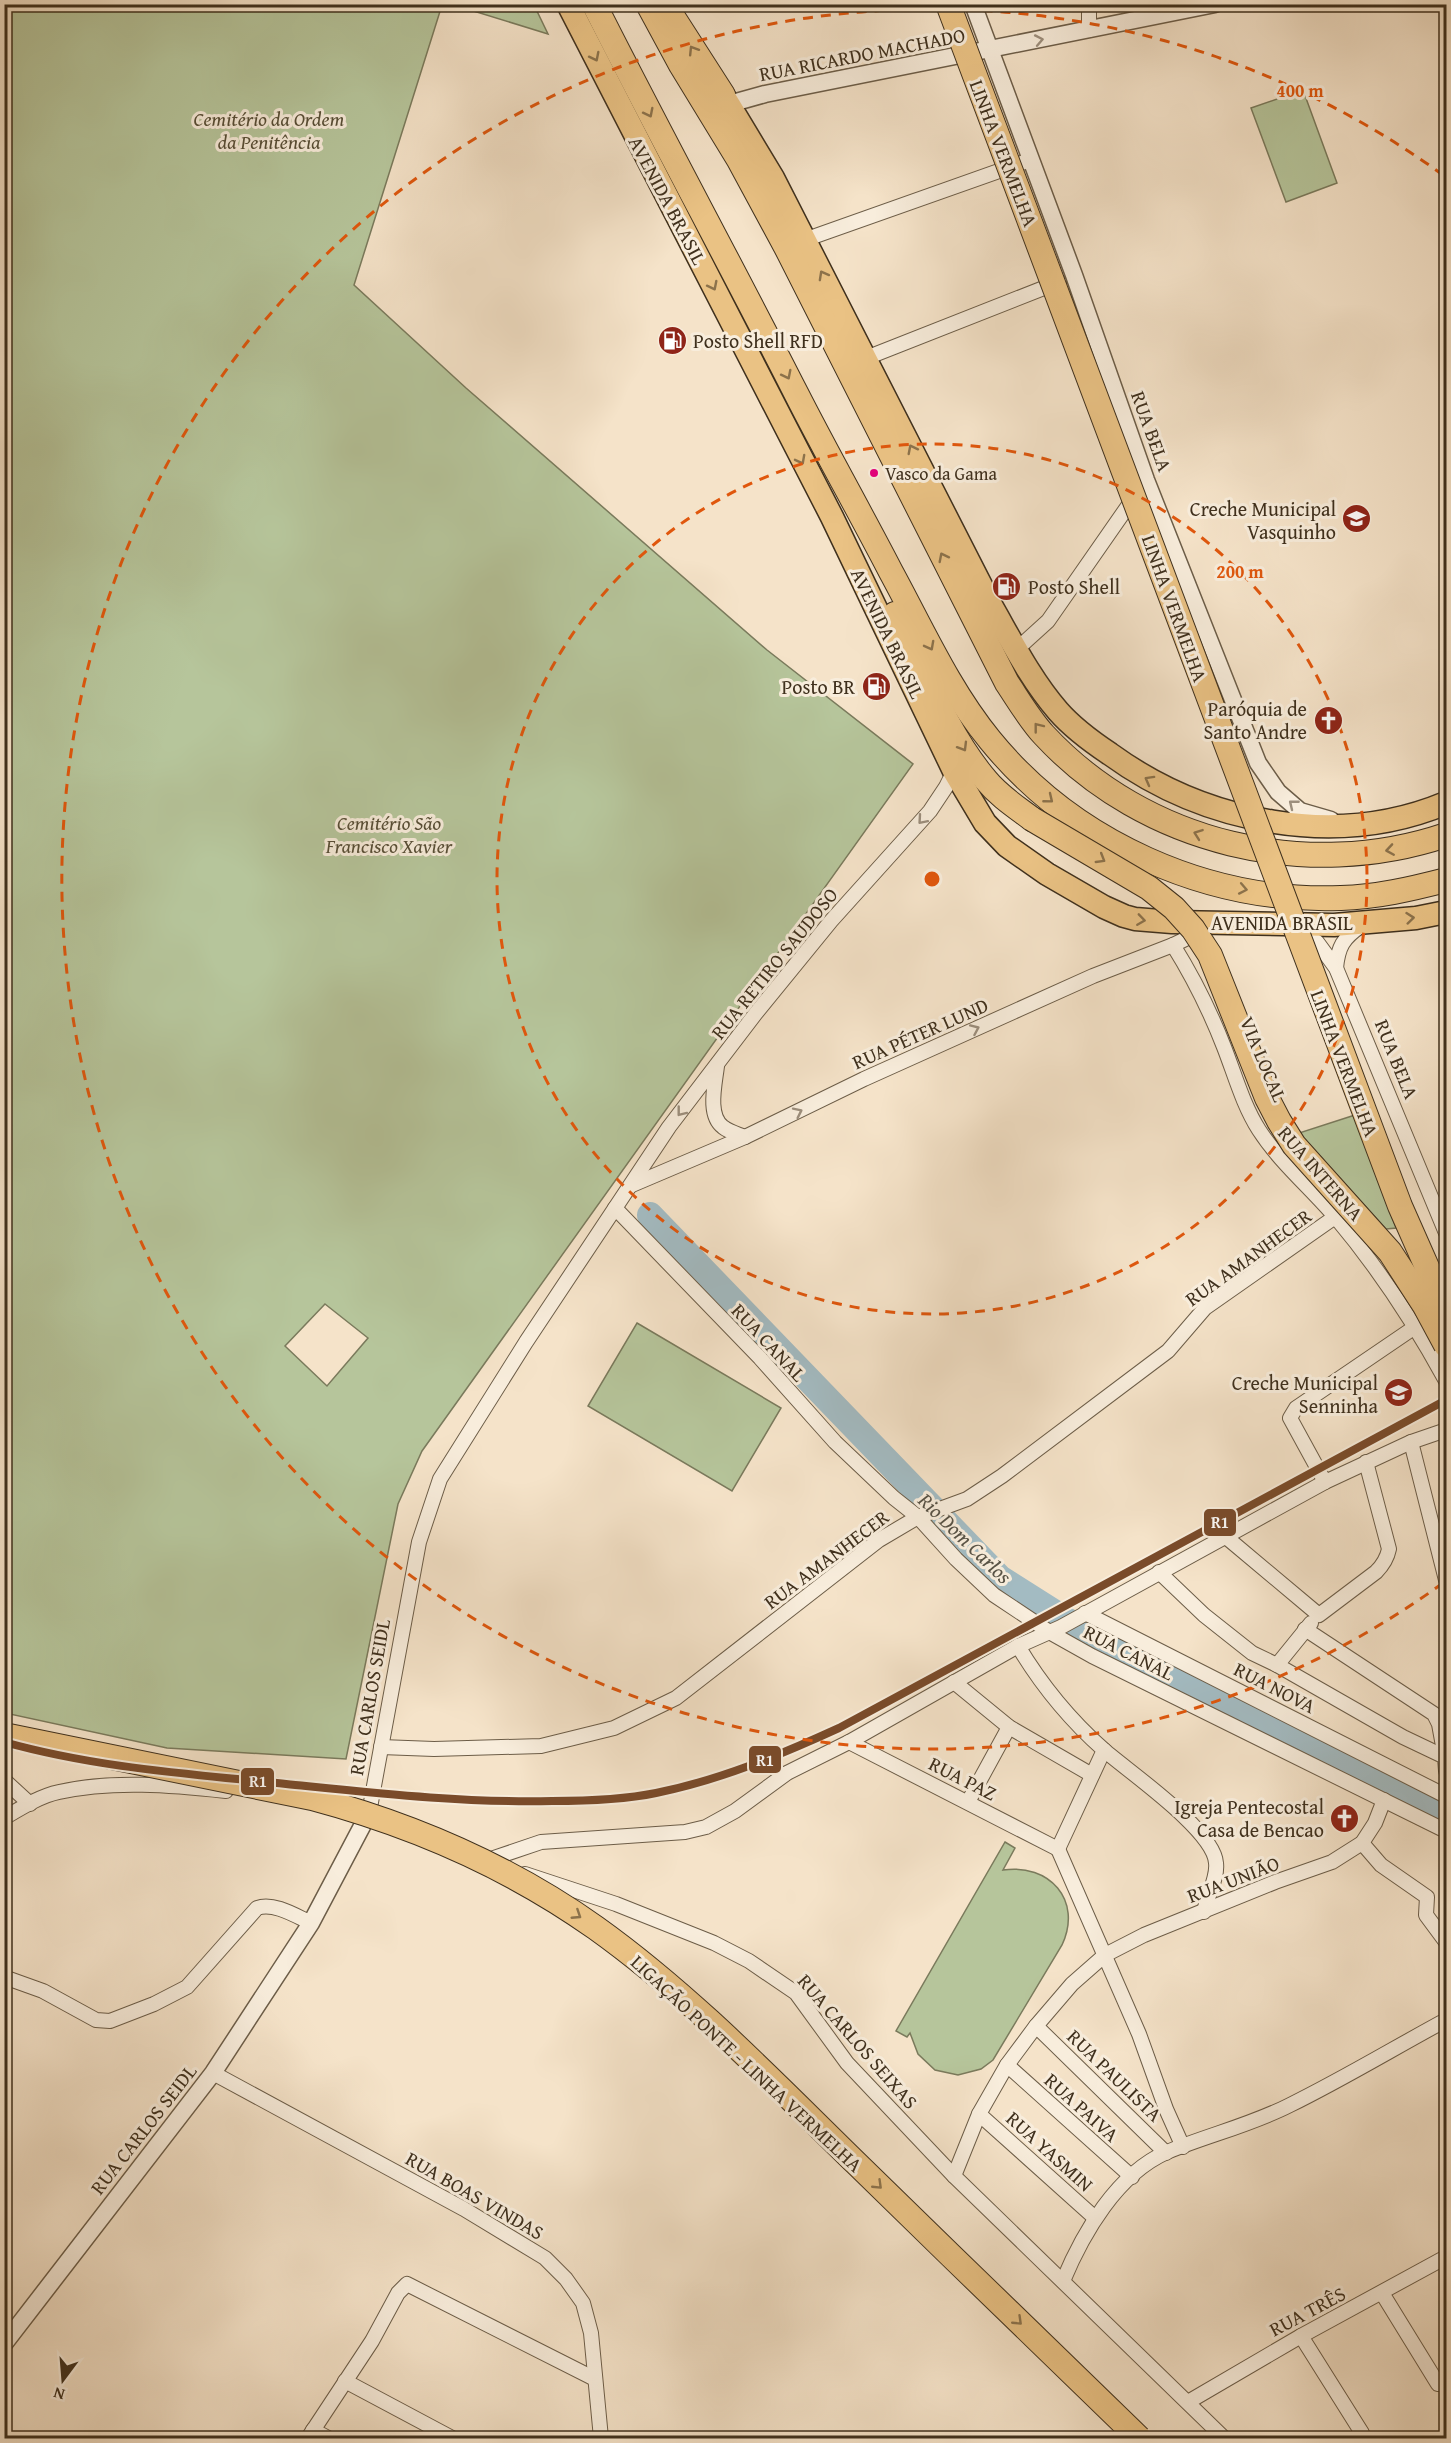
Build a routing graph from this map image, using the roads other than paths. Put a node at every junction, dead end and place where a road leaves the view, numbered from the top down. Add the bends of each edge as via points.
1 (568, 4) edge
2 (594, 4) edge
3 (648, 4) edge
4 (666, 4) edge
5 (948, 4) edge
6 (962, 4) edge
7 (973, 4) edge
8 (1089, 4) edge
9 (1215, 4) edge
10 (1089, 30) junction
11 (989, 50) junction
12 (726, 100) junction
13 (1030, 160) junction
14 (804, 240) junction
15 (1074, 276) junction
16 (866, 358) junction
17 (1146, 480) junction
18 (842, 484) junction
19 (1016, 650) junction
20 (954, 771) junction
21 (1446, 803) edge
22 (1347, 825) junction
23 (1446, 835) edge
24 (1446, 880) edge
25 (1446, 885) edge
26 (1401, 891) junction
27 (1446, 912) edge
28 (1226, 922) junction
29 (1365, 923) junction
30 (1285, 924) junction
31 (1187, 939) junction
32 (1173, 945) junction
33 (1336, 968) junction
34 (717, 1066) junction
35 (745, 1137) junction
36 (632, 1185) junction
37 (615, 1209) junction
38 (1442, 1213) edge
39 (1335, 1217) junction
40 (1446, 1233) edge
41 (1446, 1281) edge
42 (1446, 1310) edge
43 (1415, 1328) junction
44 (1446, 1344) edge
45 (1446, 1360) edge
46 (1446, 1381) edge
47 (1446, 1430) edge
48 (1411, 1443) junction
49 (1366, 1462) junction
50 (1325, 1482) junction
51 (923, 1515) junction
52 (1226, 1537) junction
53 (1158, 1572) junction
54 (1446, 1580) edge
55 (1319, 1615) junction
56 (1081, 1616) junction
57 (1305, 1629) junction
58 (1056, 1630) junction
59 (1018, 1646) junction
60 (1277, 1665) junction
61 (954, 1682) junction
62 (1009, 1726) junction
63 (4, 1735) edge
64 (849, 1742) junction
65 (381, 1747) junction
66 (1104, 1750) junction
67 (1446, 1764) edge
68 (1092, 1775) junction
69 (4, 1780) edge
70 (1446, 1796) edge
71 (1384, 1800) junction
72 (968, 1802) junction
73 (30, 1804) junction
74 (369, 1813) junction
75 (4, 1818) edge
76 (1446, 1831) edge
77 (1362, 1843) junction
78 (1058, 1849) junction
79 (485, 1861) junction
80 (1204, 1912) junction
81 (311, 1923) junction
82 (1446, 1942) edge
83 (1105, 1955) junction
84 (4, 1977) edge
85 (1446, 2020) edge
86 (1036, 2026) junction
87 (1007, 2065) junction
88 (213, 2073) junction
89 (979, 2114) junction
90 (1183, 2147) junction
91 (1166, 2153) junction
92 (954, 2176) junction
93 (1131, 2177) junction
94 (1095, 2218) junction
95 (1446, 2257) edge
96 (1063, 2281) junction
97 (1382, 2294) junction
98 (1301, 2336) junction
99 (4, 2344) edge
100 (595, 2379) junction
101 (345, 2381) junction
102 (1437, 2384) dead end
103 (1188, 2402) junction
104 (1362, 2433) dead end
105 (310, 2434) edge
106 (328, 2439) edge
107 (452, 2439) edge
108 (601, 2439) edge
109 (1139, 2439) edge
110 (1224, 2439) edge

1 -> 20 highway, AVENIDA BRASIL via 832,518
2 -> 18 highway, AVENIDA BRASIL
23 -> 3 highway via 1399,848 1334,856 1274,852 1214,840 1130,804 1097,782 1043,734 1007,683 781,237
12 -> 4 highway
5 - 42 highway, LINHA VERMELHA, bridge via 1383,1162
6 - 41 highway, LINHA VERMELHA via 1294,897
7 - 11 street, RUA BELA
8 - 10 street
9 - 10 street, RUA RICARDO MACHADO
11 -> 10 street, RUA RICARDO MACHADO
11 - 12 street, RUA RICARDO MACHADO
11 - 13 street, RUA BELA
12 - 14 highway via 773,178
13 - 14 street
13 - 15 street, RUA BELA
16 -> 14 highway
15 - 16 street
15 - 17 street, RUA BELA
19 -> 16 highway
17 - 19 street via 1048,621
22 -> 17 street, RUA BELA via 1300,811 1278,792 1258,763
18 -> 26 highway, AVENIDA BRASIL via 972,717 1012,765 1061,809 1129,851 1206,881 1272,895 1310,898
18 -> 44 highway, bridge via 876,574 949,723 987,782 1032,819 1149,888 1193,929 1210,955 1256,1072 1294,1145 1389,1252
22 -> 19 highway via 1261,821 1204,804 1148,779 1100,747 1058,711
20 -> 28 highway, AVENIDA BRASIL via 985,824 1008,846 1104,907 1135,919
20 -> 34 street, RUA RETIRO SAUDOSO via 930,812 831,921
21 - 22 highway via 1392,819
24 - 26 highway, AVENIDA BRASIL
25 - 26 highway
29 -> 27 highway, AVENIDA BRASIL
28 - 30 highway, AVENIDA BRASIL
28 - 31 street, RUA PÉTER LUND
29 - 30 highway, AVENIDA BRASIL
29 - 33 street via 1340,945
30 - 33 street, RUA BELA via 1317,942
31 - 32 street, RUA PÉTER LUND
31 - 45 street, VIA LOCAL via 1202,958 1239,1056 1269,1120 1287,1148 1383,1257
35 -> 32 street, RUA PÉTER LUND via 1093,976
32 - 39 street, RUA INTERNA via 1216,1026 1259,1130 1289,1170
33 - 38 street, RUA BELA
34 - 35 street via 717,1120
34 -> 36 street, RUA RETIRO SAUDOSO via 669,1127
35 - 36 street, RUA PÉTER LUND
36 - 37 street, RUA CARLOS SEIDL
37 - 51 street, RUA CANAL via 760,1358 835,1443 894,1498
37 - 65 street, RUA CARLOS SEIDL via 440,1479 419,1542
38 - 40 street, RUA BELA
39 - 43 street, RUA INTERNA via 1377,1270
39 - 51 street, RUA AMANHECER via 1205,1308 1168,1351 1002,1476 976,1494
43 - 46 street, RUA INTERNA
43 - 50 street via 1292,1413 1290,1418
47 - 48 street
48 - 49 street
48 - 54 street
49 - 50 street
49 - 55 street via 1389,1549 1376,1572
50 - 52 street
51 - 58 street, RUA CANAL via 956,1559 994,1595
51 - 65 street, RUA AMANHECER via 879,1540 676,1698 614,1728 541,1746
52 - 53 street
52 - 55 street
53 - 56 street
53 - 60 street via 1227,1635
55 - 57 street
56 - 58 street
56 - 70 street, RUA NOVA
57 - 60 street
57 - 67 street via 1434,1714 1442,1734
58 - 59 street
58 - 71 street, RUA CANAL via 1102,1661
59 - 61 street
59 - 66 street via 1056,1703
60 - 67 street
61 - 62 street
61 - 64 street
62 - 68 street
62 - 72 street
63 -> 109 highway, LIGAÇÃO PONTE - LINHA VERMELHA, bridge via 353,1809 453,1847 548,1897 636,1958 745,2055
64 - 72 street, RUA PAZ
64 - 79 street via 787,1773 735,1811 705,1827 685,1832 541,1842
65 - 74 street, RUA CARLOS SEIDL
66 - 68 street
66 - 80 street via 1187,1819 1213,1850 1216,1871
68 - 78 street
69 - 73 street
71 - 76 street, RUA CANAL
71 - 77 street, RUA UNIÃO
72 - 78 street, RUA PAZ
73 - 74 street, RUA CARLOS SEIXAS via 57,1792 156,1786 253,1794
73 - 75 street, RUA CARLOS SEIXAS
74 - 79 street, RUA CARLOS SEIXAS via 434,1844
74 - 81 street, RUA CARLOS SEIDL
77 - 80 street, RUA UNIÃO via 1332,1862
77 - 82 street via 1381,1864 1427,1897 1426,1915
78 - 83 street
79 - 92 street, RUA CARLOS SEIXAS via 616,1904 714,1943 777,1979 795,1994 847,2063
80 - 83 street, RUA UNIÃO
81 - 84 street via 273,1907 257,1908 187,1987 110,2021 90,2018 43,1990
81 - 88 street, RUA CARLOS SEIDL
83 - 86 street, RUA UNIÃO via 1072,1984
83 - 90 street
85 - 90 street via 1290,2105
86 - 87 street, RUA UNIÃO
86 - 91 street, RUA PAULISTA
87 - 89 street, RUA UNIÃO
87 - 93 street, RUA PAIVA
88 - 99 street, RUA CARLOS SEIDL
88 - 100 street, RUA BOAS VINDAS via 464,2209 545,2258 583,2303 591,2333
89 - 92 street, RUA UNIÃO
89 - 94 street, RUA YASMIN
90 - 91 street
91 - 93 street
92 - 96 street, RUA CARLOS SEIXAS
93 - 94 street
94 - 96 street
95 - 97 street, RUA TRÊS
96 - 103 street, RUA CARLOS SEIXAS
97 - 98 street, RUA TRÊS
97 - 102 street
98 - 103 street, RUA TRÊS
98 - 104 street
100 - 101 street via 410,2284 398,2293
100 - 108 street, RUA BOAS VINDAS
101 - 105 street
101 - 107 street
103 - 110 street, RUA CARLOS SEIXAS
105 - 106 street

